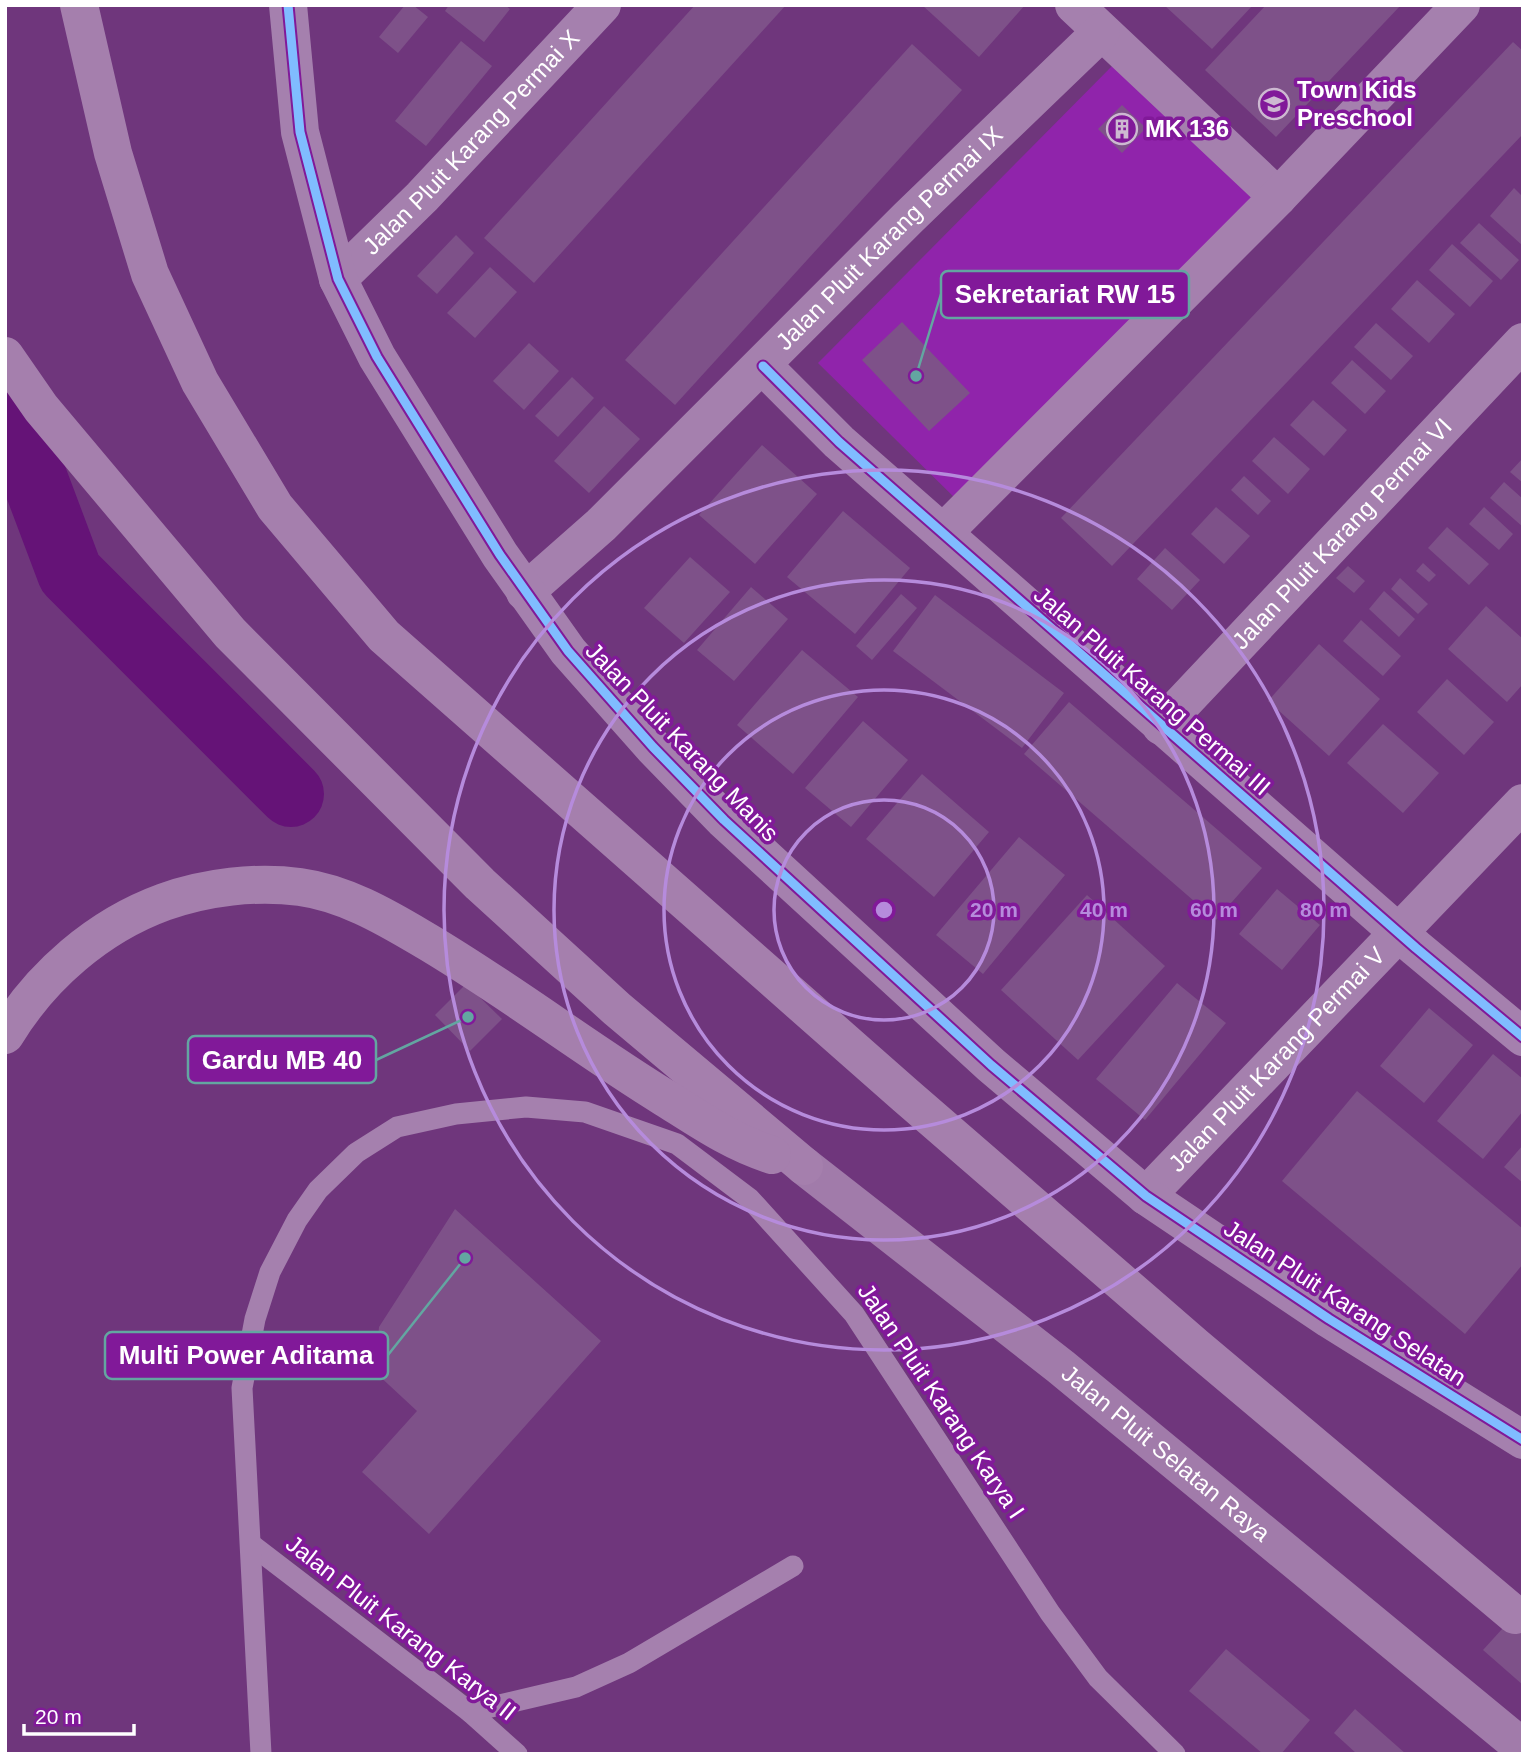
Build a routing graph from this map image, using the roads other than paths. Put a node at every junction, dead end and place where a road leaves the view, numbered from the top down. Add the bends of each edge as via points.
1 (79, 5) edge
2 (288, 5) edge
3 (601, 5) edge
4 (1074, 5) edge
5 (1461, 5) edge
6 (1101, 32) junction
7 (1279, 197) junction
8 (338, 279) junction
9 (1523, 342) edge
10 (5, 356) edge
11 (763, 366) junction
12 (943, 533) junction
13 (525, 592) junction
14 (1161, 726) junction
15 (1523, 803) edge
16 (1400, 933) junction
17 (5, 1035) edge
18 (1523, 1037) edge
19 (804, 1166) junction
20 (1146, 1196) junction
21 (1523, 1440) edge
22 (252, 1545) junction
23 (793, 1566) dead end
24 (1515, 1615) dead end
25 (470, 1712) junction
26 (1523, 1748) edge
27 (261, 1754) edge
28 (517, 1754) edge
29 (1175, 1754) edge

1 - 24 highway via 113,153 150,274 200,382 275,508 384,636 1195,1346
2 - 8 street, Jalan Pluit Karang Manis via 300,132
3 - 8 street, Jalan Pluit Karang Permai X via 422,197
4 - 6 street
5 - 7 street
6 - 7 street
6 - 11 street, Jalan Pluit Karang Permai IX
7 - 12 street
8 - 13 street, Jalan Pluit Karang Manis via 377,357
9 - 14 street, Jalan Pluit Karang Permai VI
10 - 19 highway via 41,408 230,633 480,884 617,1009
11 - 12 street, Jalan Pluit Karang Permai III via 839,442
11 - 13 street, Jalan Pluit Karang Permai IX via 601,525
12 - 14 street, Jalan Pluit Karang Permai III
13 - 20 street, Jalan Pluit Karang Manis via 568,651 724,820 991,1065
14 - 16 street, Jalan Pluit Karang Permai III
15 - 16 street, Jalan Pluit Karang Permai V
16 - 18 street, Jalan Pluit Karang Permai III
16 - 20 street, Jalan Pluit Karang Permai V
17 - 19 highway via 26,1001 72,956 133,913 185,894 232,887 301,887 369,908 461,961 707,1125 750,1148
19 - 26 main road, Jalan Pluit Selatan Raya via 1061,1367
20 - 21 street, Jalan Pluit Karang Selatan via 1329,1319
22 - 25 lane, Jalan Pluit Karang Karya II
22 - 27 lane, Jalan Pluit Karang Karya I
22 - 29 lane, Jalan Pluit Karang Karya I via 242,1388 266,1284 297,1220 318,1190 356,1153 397,1127 456,1114 526,1107 585,1112 677,1144 750,1199 855,1314 1098,1678
23 - 25 lane via 629,1663 576,1688
25 - 28 lane, Jalan Pluit Karang Karya II

